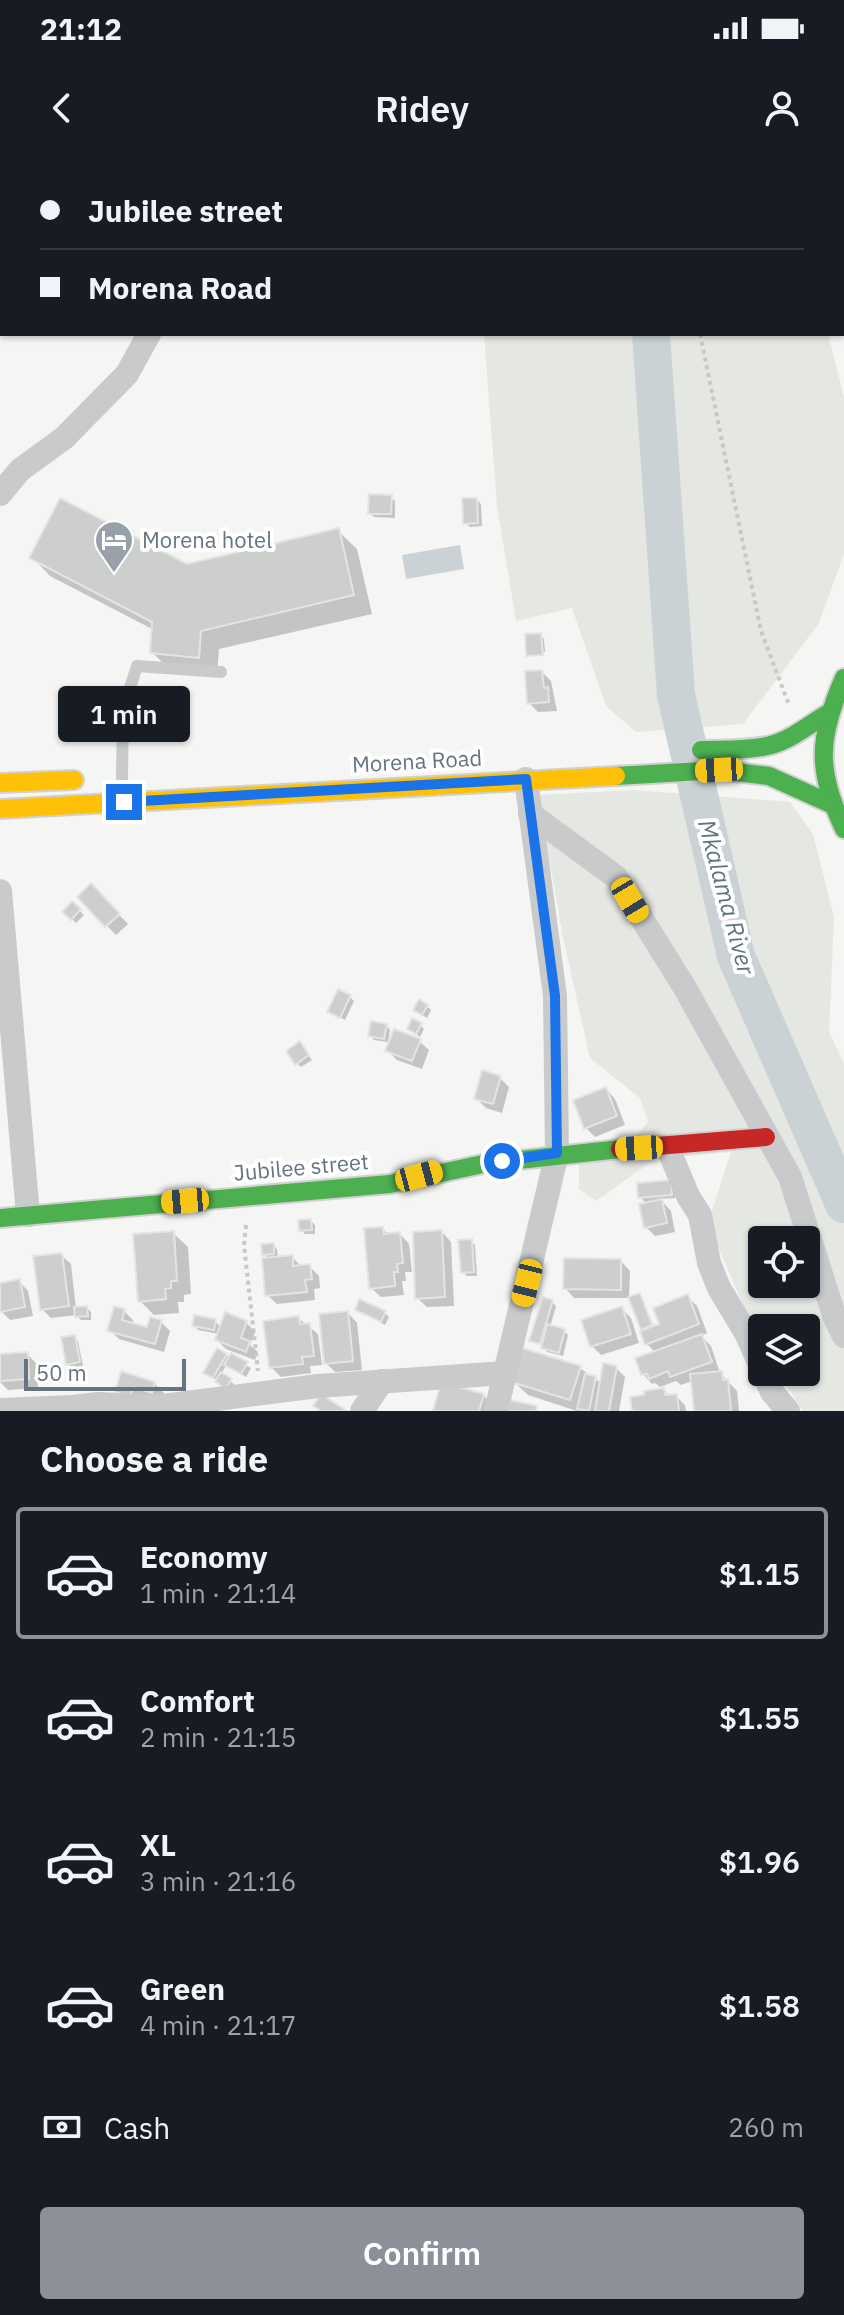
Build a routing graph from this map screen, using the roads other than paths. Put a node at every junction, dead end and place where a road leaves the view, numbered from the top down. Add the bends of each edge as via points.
1 (148, 336) edge
2 (0, 494) edge
3 (221, 672) dead end
4 (844, 678) edge
5 (827, 714) junction
6 (687, 751) dead end
7 (114, 778) joint
8 (526, 779) junction
9 (0, 783) edge
10 (831, 804) junction
11 (0, 809) edge
12 (530, 814) junction
13 (844, 829) edge
14 (0, 891) edge
15 (766, 1137) junction
16 (667, 1146) junction
17 (557, 1153) junction
18 (28, 1215) junction
19 (0, 1218) edge
20 (844, 1336) edge
21 (748, 1337) edge
22 (505, 1373) junction
23 (382, 1381) junction
24 (770, 1386) edge
25 (73, 1409) edge
26 (0, 1410) edge
27 (362, 1411) edge
28 (496, 1411) edge
29 (788, 1411) edge

1 - 2 street via 127,374
3 - 7 lane via 137,666 123,710
4 - 5 main road
5 - 6 main road via 771,745
5 - 10 main road via 823,775
7 - 9 main road
8 - 10 main road, Morena Road via 719,770 769,776
8 - 11 main road, Morena Road
8 - 12 street
10 - 13 main road
12 - 15 street via 616,877 685,988
12 - 17 street via 555,996
14 - 18 street
15 - 16 main road, Jubilee street
15 - 20 street via 790,1177
16 - 17 main road, Jubilee street
16 - 21 street via 700,1215 719,1288
17 - 18 main road, Jubilee street via 447,1169 390,1184
17 - 22 street
18 - 19 main road, Jubilee street
22 - 23 street
22 - 28 street
23 - 25 street via 155,1407 98,1404
23 - 27 street
24 - 29 street
25 - 26 street

